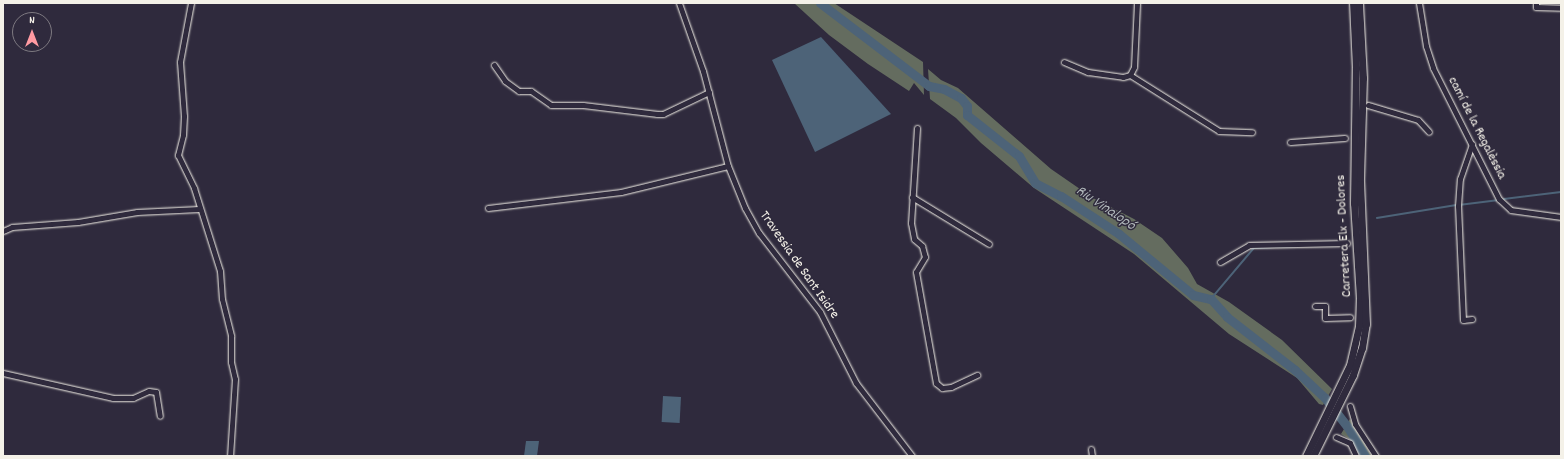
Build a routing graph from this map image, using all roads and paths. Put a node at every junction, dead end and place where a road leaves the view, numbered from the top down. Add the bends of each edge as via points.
1 (191, 3) edge
2 (679, 3) edge
3 (1137, 3) edge
4 (1353, 3) edge
5 (1359, 3) edge
6 (1419, 3) edge
7 (1536, 3) edge
8 (1561, 8) edge
9 (1064, 62) dead end
10 (494, 65) dead end
11 (1130, 75) junction
12 (708, 92) junction
13 (1368, 105) dead end
14 (917, 128) dead end
15 (1252, 132) dead end
16 (1429, 132) dead end
17 (1345, 138) dead end
18 (1290, 142) dead end
19 (1472, 144) junction
20 (728, 166) junction
21 (912, 197) junction
22 (488, 208) dead end
23 (199, 209) junction
24 (1561, 217) edge
25 (3, 231) edge
26 (1347, 243) dead end
27 (989, 244) dead end
28 (1220, 262) dead end
29 (1315, 306) dead end
30 (1350, 317) dead end
31 (1472, 319) dead end
32 (3, 373) edge
33 (977, 375) dead end
34 (1343, 389) junction
35 (1350, 406) dead end
36 (160, 416) dead end
37 (1324, 427) junction
38 (1336, 437) dead end
39 (1091, 449) dead end
40 (230, 456) edge
41 (912, 456) edge
42 (1092, 456) edge
43 (1306, 456) edge
44 (1313, 456) edge
45 (1356, 456) edge
46 (1376, 456) edge

1 - 23 street via 180,62 184,116 178,155 190,178
2 - 12 street, Travessia de Sant Isidre
3 - 11 street via 1134,67
4 - 34 main road, Carretera Elx - Dolores via 1356,68 1354,203 1360,310 1355,350
5 - 34 main road, Carretera Elx - Dolores via 1363,78 1360,178 1367,312 1362,348
6 - 19 street, camí de la Regalèssia via 1426,46 1433,68
7 - 8 street via 1536,7
9 - 11 street via 1088,72 1123,77
10 - 12 street via 505,81 519,91 531,90 551,105 583,105 663,114
11 - 15 street via 1219,131
12 - 20 street, Travessia de Sant Isidre
13 - 16 street via 1418,120
14 - 21 street
17 - 18 street
19 - 24 street, camí de la Regalèssia via 1505,206 1525,214
19 - 31 street via 1460,179 1458,206 1463,320
20 - 22 street via 621,192
20 - 41 street, Travessia de Sant Isidre via 759,233 820,312 856,383
21 - 27 street
21 - 33 street via 910,223 914,239 922,246 925,257 916,272 936,383 942,388 951,387
23 - 25 street via 137,212 78,222 12,227
23 - 40 street via 218,260 222,299 231,336 231,362 236,379
26 - 28 street via 1249,245
29 - 30 street via 1325,306 1325,318
32 - 36 street via 112,398 123,399 149,391 156,392
34 - 37 main road, Carretera Elx - Dolores
35 - 46 street via 1355,424
37 - 43 main road, Carretera Elx - Dolores
37 - 44 main road, Carretera Elx - Dolores
38 - 45 street via 1350,443
39 - 42 street

